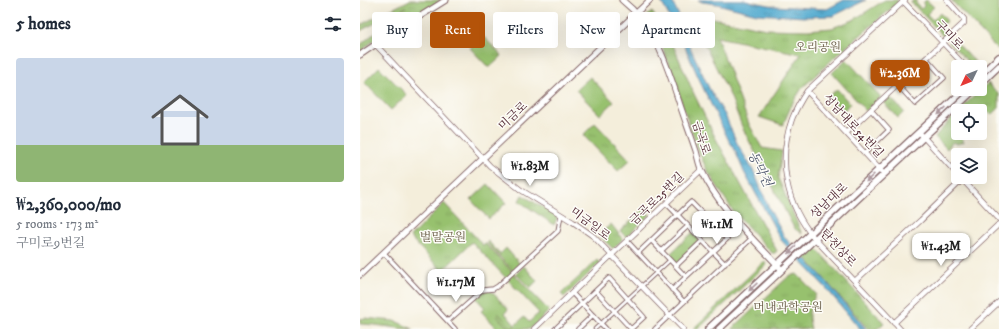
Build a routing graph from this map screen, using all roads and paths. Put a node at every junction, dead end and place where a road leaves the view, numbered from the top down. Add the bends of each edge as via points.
1 (446, 0) edge
2 (622, 0) edge
3 (650, 0) edge
4 (904, 0) edge
5 (947, 0) edge
6 (634, 12) edge
7 (638, 12) edge
8 (422, 15) edge
9 (628, 22) edge
10 (943, 43) junction
11 (372, 46) edge
12 (379, 48) edge
13 (659, 48) edge
14 (360, 55) edge
15 (999, 57) edge
16 (926, 58) junction
17 (959, 60) edge
18 (999, 66) edge
19 (987, 68) edge
20 (987, 77) edge
21 (898, 85) junction
22 (806, 92) junction
23 (957, 96) edge
24 (967, 96) edge
25 (871, 110) junction
26 (918, 132) junction
27 (846, 133) junction
28 (923, 137) junction
29 (865, 153) junction
30 (482, 159) junction
31 (951, 167) edge
32 (879, 169) junction
33 (701, 170) junction
34 (884, 174) junction
35 (955, 184) edge
36 (967, 184) edge
37 (667, 204) junction
38 (726, 210) junction
39 (561, 215) junction
40 (678, 215) junction
41 (999, 219) edge
42 (711, 223) junction
43 (999, 224) edge
44 (688, 226) junction
45 (811, 233) junction
46 (698, 236) junction
47 (752, 238) junction
48 (815, 238) junction
49 (651, 240) junction
50 (702, 241) junction
51 (627, 242) junction
52 (661, 251) junction
53 (713, 252) junction
54 (384, 253) junction
55 (638, 253) junction
56 (613, 255) junction
57 (670, 260) junction
58 (779, 262) junction
59 (725, 264) junction
60 (676, 266) junction
61 (784, 268) junction
62 (657, 273) junction
63 (360, 275) edge
64 (686, 277) junction
65 (855, 281) junction
66 (642, 286) junction
67 (672, 290) junction
68 (596, 291) junction
69 (572, 293) junction
70 (628, 299) junction
71 (684, 302) junction
72 (999, 302) edge
73 (582, 304) junction
74 (615, 311) junction
75 (593, 315) junction
76 (670, 316) junction
77 (448, 321) junction
78 (894, 323) junction
79 (601, 324) junction
80 (455, 329) edge
81 (534, 329) edge
82 (556, 329) edge
83 (578, 329) edge
84 (596, 329) edge
85 (606, 329) edge
86 (631, 329) edge
87 (655, 329) edge
88 (683, 329) edge
89 (708, 329) edge
90 (719, 329) edge
91 (900, 329) edge
92 (970, 329) edge

1 - 8 main road
2 - 6 main road, 금곡로
3 - 7 main road, 미금로
4 - 10 street, 구미로
4 - 22 street, 탄천상로
5 - 10 street via 964,19 964,23
9 - 30 main road, 미금로
10 - 16 street
10 - 17 street, 구미로
11 - 14 main road
12 - 30 street, 미금일로
13 - 33 main road, 금곡로
15 - 19 main road
16 - 21 street
16 - 21 street via 944,78 915,104
18 - 20 main road
21 - 25 street
22 - 27 street, 성남대로54번길
22 - 45 street, 탄천상로 via 788,131 785,168 792,202
23 -> 26 main road, 성남대로
24 - 28 main road, 성남대로
25 - 27 street
25 - 29 street via 889,130
26 - 28 street
26 - 32 main road, 성남대로
27 - 29 street, 성남대로54번길
28 - 31 street
28 - 34 main road, 성남대로
29 - 32 street, 성남대로54번길
30 - 39 street, 미금일로 via 514,186
30 - 54 main road, 미금로
32 - 34 street, 성남대로54번길
32 -> 45 main road, 성남대로
33 - 37 street, 금곡로25번길
33 - 38 main road, 금곡로
34 - 48 main road, 성남대로
35 - 65 street via 921,220
36 - 41 street
37 - 40 street
37 - 51 street, 금곡로25번길
38 - 42 street
38 - 47 main road, 금곡로
39 - 56 street, 미금일로 via 593,236
39 - 77 street via 558,231 498,286 483,290
40 - 42 street via 691,202
40 - 44 street
40 - 49 street
42 - 46 street
42 - 53 street via 727,240
43 - 78 street
44 - 46 street
44 - 52 street
45 - 48 street, 탄천상로
45 -> 58 main road, 성남대로
46 - 50 street
47 - 58 main road, 금곡로
47 - 59 street
48 - 61 main road, 성남대로
48 - 65 street, 탄천상로
49 - 52 street
49 - 55 street
50 - 53 street
50 - 60 street
51 - 55 street, 금곡로25번길
51 - 56 street, 금곡로25번길
52 - 57 street
53 - 59 street
53 - 64 street
54 - 63 main road, 미금로
54 - 77 street
55 - 62 street, 금곡로25번길
56 - 66 street, 미금일로
56 - 69 street, 금곡로25번길
57 - 60 street
57 - 62 street
58 - 61 main road, 금곡로
58 -> 89 main road, 성남대로
59 - 71 street
60 - 64 street
61 - 90 main road, 성남대로
62 - 66 street
62 - 67 street, 금곡로25번길
64 - 67 street
65 - 78 street, 탄천상로
66 - 70 street
66 - 76 street, 미금일로
67 - 71 street, 금곡로25번길
68 - 70 street via 610,278
68 - 73 street
68 - 74 street
69 - 73 street
69 - 81 street, 금곡로25번길
70 - 74 street
70 - 86 street via 644,316
71 - 76 street
72 - 92 street
73 - 75 street
73 - 82 street
74 - 79 street
74 - 86 street
75 - 79 street
75 - 83 street
76 - 87 street
76 - 88 street, 미금일로
77 - 80 street
78 - 91 street, 탄천상로
79 - 84 street
79 - 85 street

